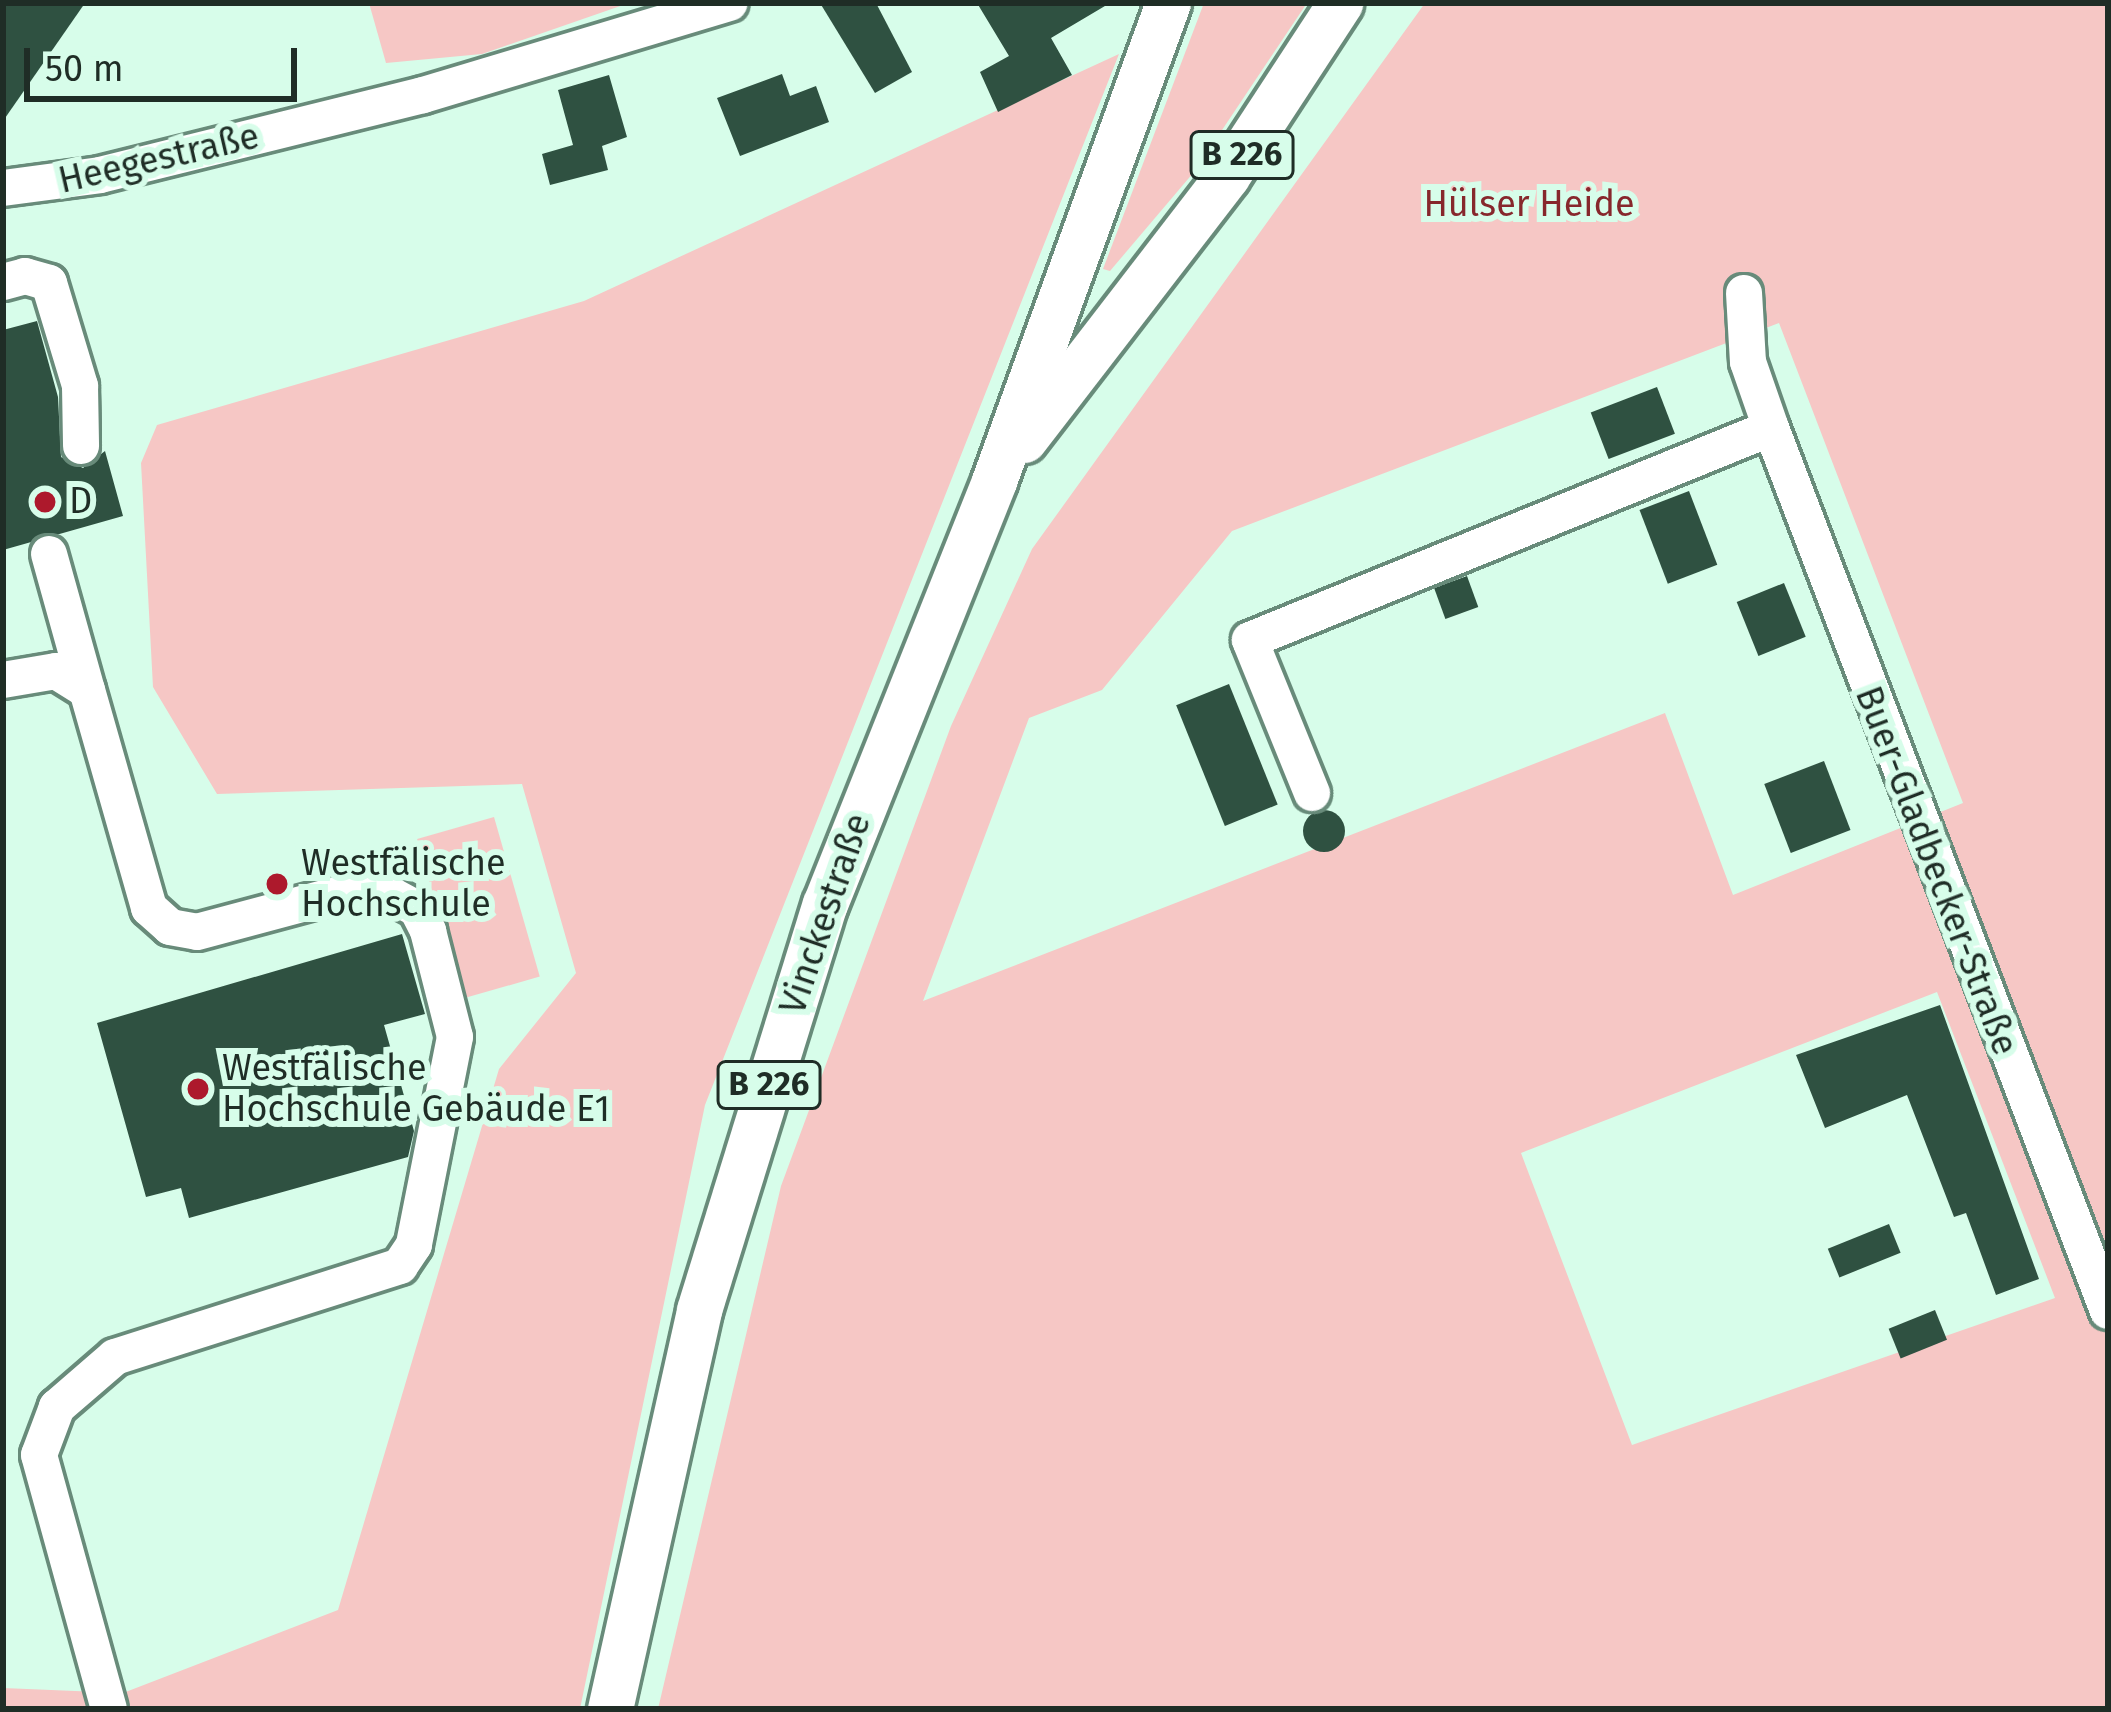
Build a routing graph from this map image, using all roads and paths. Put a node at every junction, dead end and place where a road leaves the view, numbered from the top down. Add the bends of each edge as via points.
1 (729, 3) edge
2 (1168, 3) edge
3 (1340, 3) edge
4 (3, 188) edge
5 (3, 282) edge
6 (1744, 293) dead end
7 (1771, 428) junction
8 (81, 446) dead end
9 (994, 481) junction
10 (49, 554) dead end
11 (3, 680) edge
12 (87, 691) junction
13 (1312, 793) dead end
14 (2108, 1311) edge
15 (109, 1709) edge
16 (610, 1709) edge

1 - 4 street, Heegestraße via 423,95 100,175
2 - 9 main road, Vinckestraße / B 226
3 - 9 main road, Vinckestraße / B 226 via 1227,176
5 - 8 street via 26,275 49,283 80,386
6 - 7 street, Buer-Gladbecker-Straße via 1748,362
7 - 13 street via 1250,640
7 - 14 street, Buer-Gladbecker-Straße
9 - 16 main road, Vinckestraße / B 226 via 818,927 699,1310
10 - 12 street
11 - 12 street via 56,671
12 - 15 street via 149,908 170,928 197,932 358,890 391,895 417,909 428,931 455,1037 414,1245 400,1266 115,1357 57,1407 39,1455

